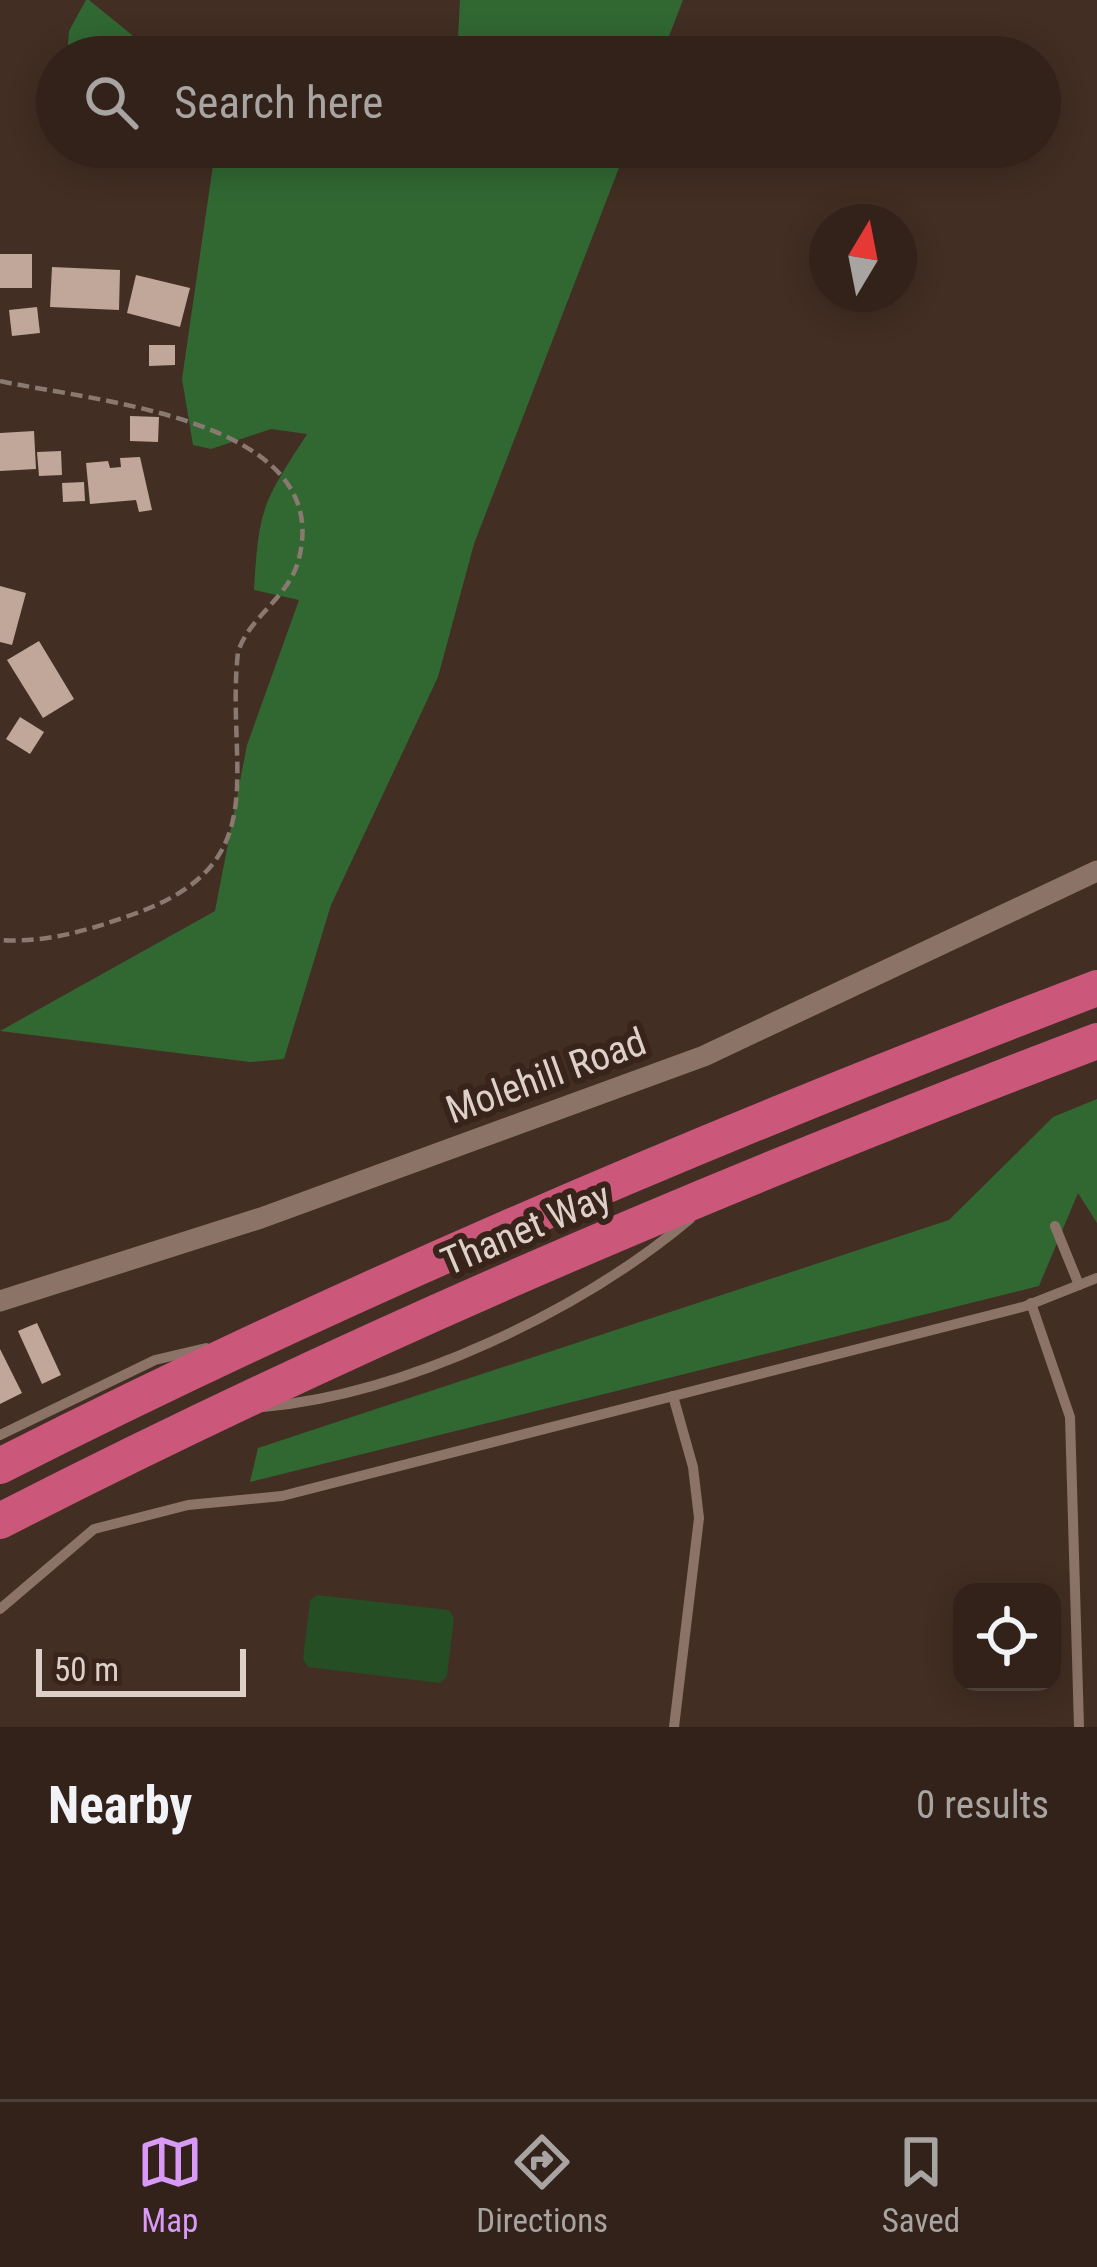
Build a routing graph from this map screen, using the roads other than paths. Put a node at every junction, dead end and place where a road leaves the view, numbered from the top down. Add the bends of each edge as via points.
1 (1097, 871) edge
2 (1097, 988) edge
3 (1097, 1041) edge
4 (1055, 1226) dead end
5 (1097, 1278) edge
6 (1079, 1285) junction
7 (0, 1301) edge
8 (1030, 1304) junction
9 (294, 1326) junction
10 (674, 1396) junction
11 (0, 1435) edge
12 (0, 1466) edge
13 (0, 1521) edge
14 (0, 1609) edge
15 (674, 1727) edge
16 (1078, 1727) edge

1 - 7 street, Molehill Road via 704,1056 261,1218
2 - 9 highway, Thanet Way via 860,1078
3 - 13 highway, Thanet Way via 457,1303
4 - 6 lane
5 - 6 lane
6 - 8 lane
8 - 10 lane
8 - 16 lane via 1070,1418
9 - 11 lane via 155,1360
9 - 12 highway, Thanet Way
10 - 14 lane via 281,1496 188,1504 94,1529
10 - 15 lane via 699,1518

